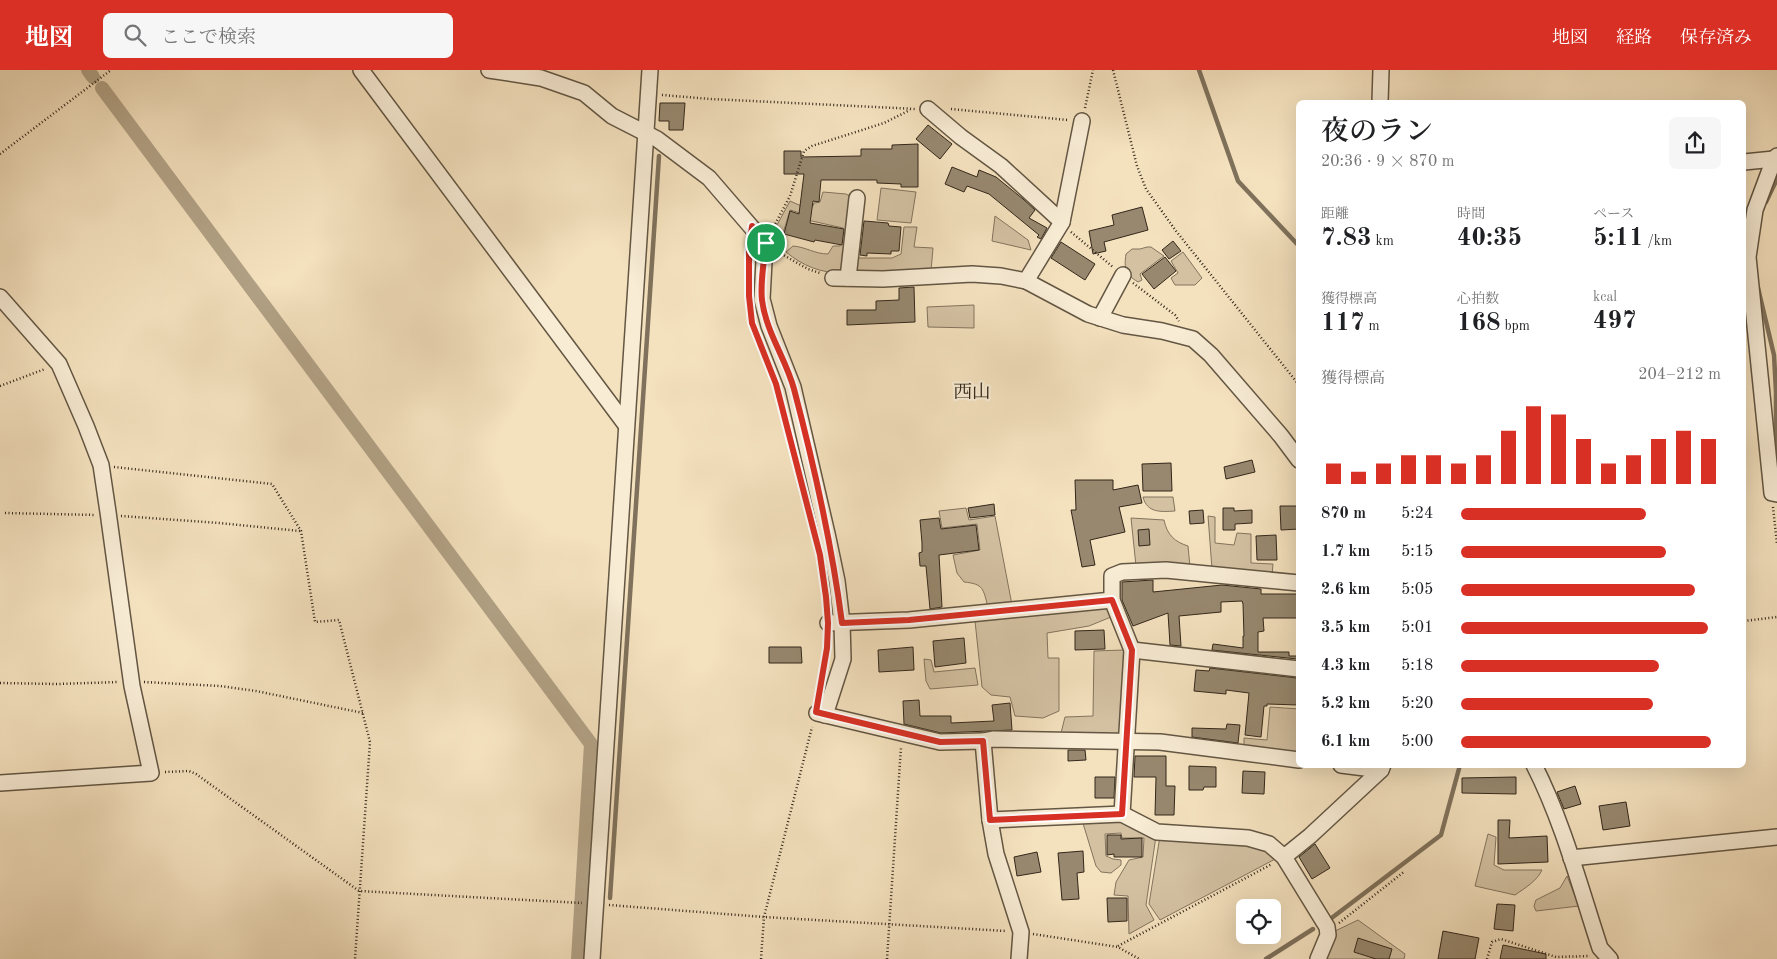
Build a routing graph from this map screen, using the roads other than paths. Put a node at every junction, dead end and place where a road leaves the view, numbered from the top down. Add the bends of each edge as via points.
1 (361, 70) edge
2 (489, 70) edge
3 (650, 70) edge
4 (1381, 70) edge
5 (1380, 100) edge
6 (928, 109) road end
7 (1082, 121) road end
8 (646, 134) junction
9 (1776, 158) edge
10 (1746, 162) edge
11 (858, 198) dead end
12 (1062, 222) junction
13 (1123, 275) dead end
14 (1026, 282) junction
15 (0, 297) edge
16 (1100, 318) junction
17 (626, 425) junction
18 (1296, 456) edge
19 (1775, 493) edge
20 (1296, 583) edge
21 (1112, 600) junction
22 (835, 623) junction
23 (1132, 650) junction
24 (1296, 669) edge
25 (983, 741) junction
26 (1127, 741) junction
27 (1296, 760) edge
28 (1381, 768) edge
29 (1536, 768) edge
30 (0, 783) edge
31 (1122, 814) junction
32 (990, 820) junction
33 (1777, 837) edge
34 (1284, 857) junction
35 (1571, 858) junction
36 (1608, 957) edge
37 (592, 959) edge
38 (1019, 959) edge
39 (1318, 959) edge

1 - 17 street
2 - 8 street via 541,78 584,93 612,116
3 - 8 street
4 - 5 street
6 - 12 street via 1001,166
7 - 12 street
8 - 17 street
8 - 22 street via 709,178 766,243 762,299 793,387 828,538 837,581
9 - 10 street
9 - 19 street via 1755,210 1748,257
11 - 14 street via 840,278 972,274
12 - 14 street
13 - 16 street
14 - 16 street
15 - 30 street via 59,364 100,465 131,681 151,773
16 - 18 street via 1192,339 1211,355
17 - 37 street
20 - 21 street via 1166,570 1122,572 1112,576
21 - 22 street via 909,620
21 - 23 street
22 - 25 street via 843,659 820,714 940,742
23 - 24 street
23 - 26 street
25 - 26 street via 993,738
25 - 32 street
26 - 27 street via 1160,742
26 - 31 street
28 - 34 street
29 - 35 street
31 - 32 street
31 - 34 street via 1157,832 1248,838 1269,844
32 - 38 street via 996,854 1021,932
33 - 35 street
34 - 39 street via 1328,931
35 - 36 street via 1600,948

